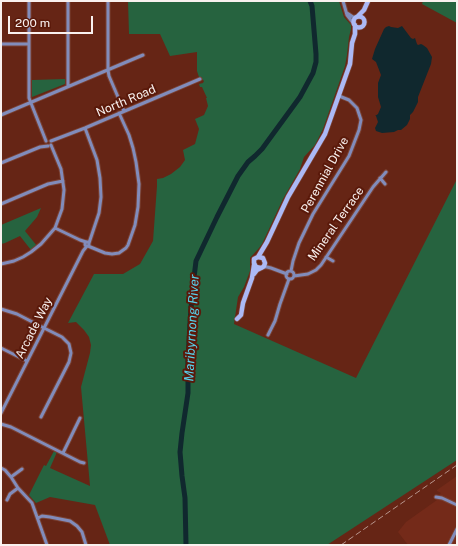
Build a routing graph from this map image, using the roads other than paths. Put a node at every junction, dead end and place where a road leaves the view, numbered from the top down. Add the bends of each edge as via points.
1 (29, 1) edge
2 (68, 1) edge
3 (108, 1) edge
4 (343, 1) edge
5 (368, 1) edge
6 (365, 7) junction
7 (346, 12) junction
8 (358, 17) junction
9 (364, 19) junction
10 (355, 25) junction
11 (362, 26) junction
12 (355, 34) junction
13 (1, 44) edge
14 (29, 44) junction
15 (143, 55) dead end
16 (108, 70) junction
17 (200, 79) dead end
18 (68, 86) junction
19 (339, 96) junction
20 (30, 102) junction
21 (124, 111) junction
22 (119, 113) junction
23 (1, 115) edge
24 (85, 128) junction
25 (49, 143) junction
26 (1, 163) edge
27 (386, 172) dead end
28 (380, 178) junction
29 (63, 181) junction
30 (385, 184) dead end
31 (1, 204) edge
32 (55, 228) junction
33 (267, 242) junction
34 (87, 244) junction
35 (258, 257) junction
36 (326, 257) junction
37 (265, 260) junction
38 (333, 261) dead end
39 (1, 264) edge
40 (254, 265) junction
41 (262, 268) junction
42 (276, 269) junction
43 (291, 271) junction
44 (286, 274) junction
45 (294, 276) junction
46 (252, 278) junction
47 (289, 279) junction
48 (1, 309) edge
49 (237, 319) dead end
50 (44, 328) junction
51 (268, 335) dead end
52 (1, 348) edge
53 (27, 361) junction
54 (1, 413) edge
55 (41, 417) dead end
56 (80, 418) dead end
57 (1, 424) edge
58 (5, 426) junction
59 (1, 427) edge
60 (63, 453) junction
61 (84, 463) dead end
62 (1, 468) edge
63 (22, 469) dead end
64 (11, 477) junction
65 (18, 488) junction
66 (436, 497) dead end
67 (7, 500) dead end
68 (457, 505) edge
69 (38, 518) junction
70 (457, 529) edge
71 (47, 545) edge
72 (86, 545) edge
73 (449, 545) edge

1 - 14 street
2 - 18 street
3 - 16 street
4 - 7 street
5 - 6 street
6 - 8 street
6 - 9 street
7 - 8 street via 350,16
7 - 10 street
8 - 9 street
8 - 10 street via 354,20
9 - 11 street
10 - 11 street
10 - 12 street
11 - 12 street
12 - 19 street via 350,64
13 - 14 street
14 - 20 street
15 - 16 street
16 - 18 street
16 - 21 street
17 - 21 street, North Road
18 - 20 street
19 - 33 street via 325,134 288,197
19 - 43 street, Perennial Drive via 349,100 357,108 361,120 360,130 349,156 310,220 295,253
20 - 23 street
20 - 25 street
21 - 22 street, North Road
22 - 24 street, North Road
22 - 34 street via 129,135 136,162 137,216 128,245 120,253 105,253
24 - 25 street, North Road
24 - 34 street, Arcade Way via 97,160 101,197 99,213
25 - 26 street, North Road
25 - 29 street via 61,169
27 - 28 street, Mineral Terrace
28 - 30 street
28 - 36 street, Mineral Terrace
29 - 31 street via 48,184
29 - 32 street via 63,201
32 - 34 street
32 - 39 street via 31,252 14,261
33 - 35 street
33 - 37 street
34 - 50 street, Arcade Way
35 - 37 street
35 - 40 street
36 - 38 street
36 - 45 street, Mineral Terrace via 316,270
37 - 41 street
37 - 42 street
40 - 41 street
40 - 46 street
41 - 42 street
41 - 46 street via 257,270
42 - 44 street
43 - 44 street
43 - 45 street
44 - 47 street
45 - 47 street
46 - 49 street
47 - 51 street
48 - 50 street
50 - 53 street, Arcade Way
50 - 55 street via 65,339 71,353 69,362
52 - 53 street
53 - 54 street, Arcade Way
56 - 60 street
57 - 58 street
58 - 59 street
58 - 60 street
60 - 61 street
62 - 64 street
63 - 64 street
64 - 65 street
65 - 67 street
65 - 69 street via 32,503
66 - 68 street
69 - 71 street
69 - 72 street via 42,516 70,521 82,532
70 - 73 street

